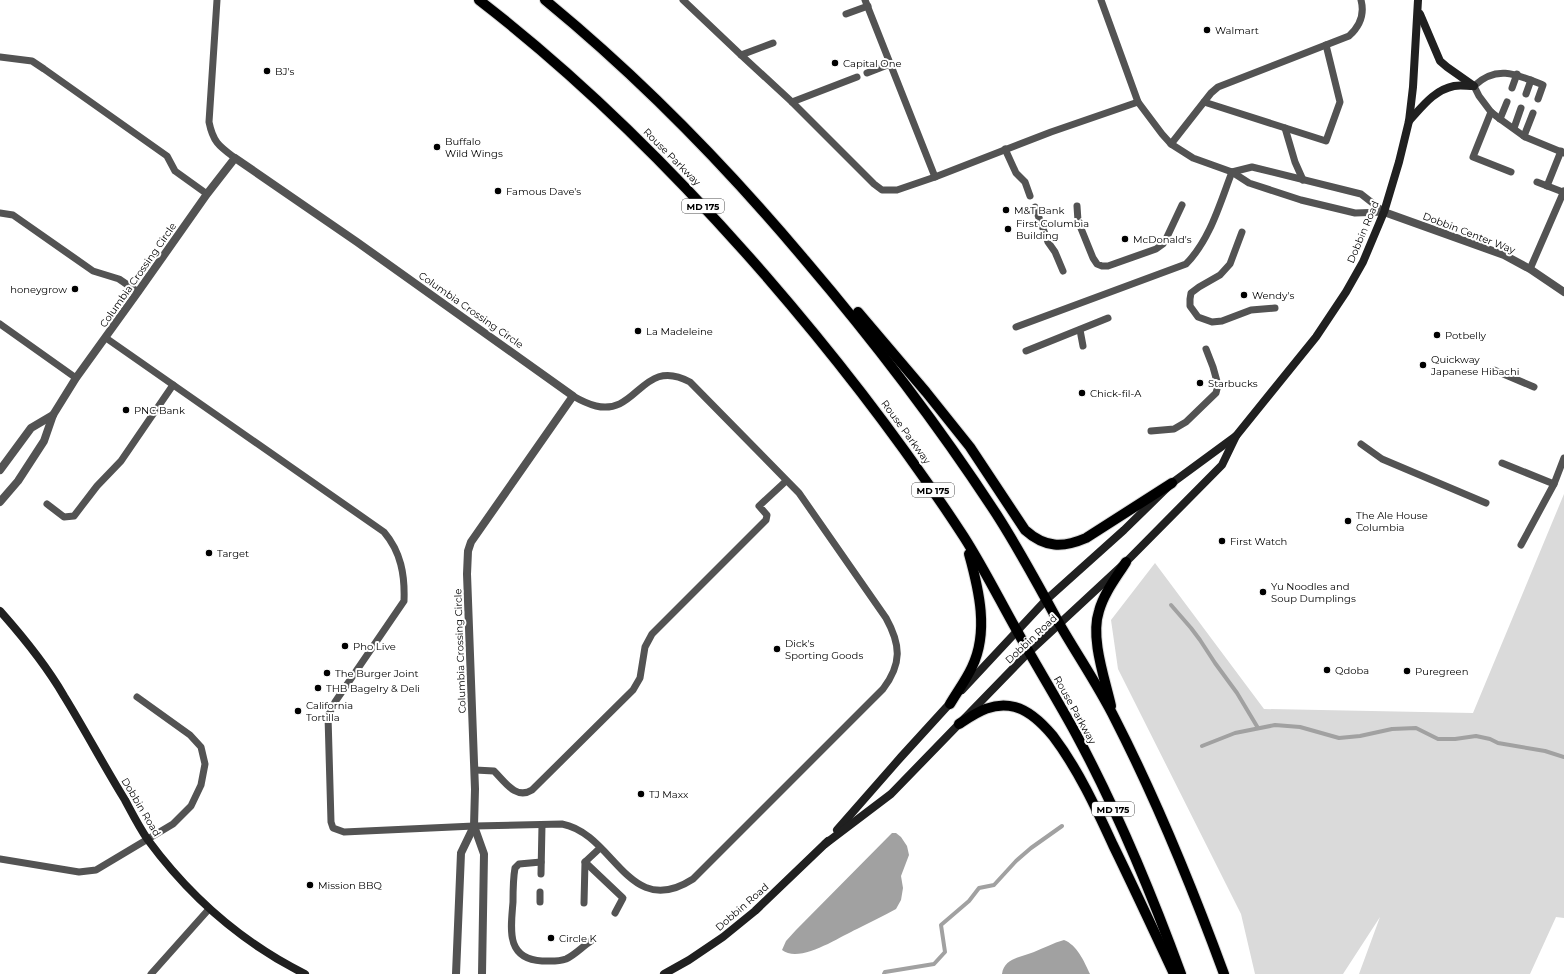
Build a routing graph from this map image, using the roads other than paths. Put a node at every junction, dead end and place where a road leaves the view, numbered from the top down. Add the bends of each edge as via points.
1 (216, 0) edge
2 (479, 0) edge
3 (545, 0) edge
4 (683, 0) edge
5 (1101, 0) edge
6 (1361, 0) edge
7 (1418, 0) edge
8 (866, 3) edge
9 (1419, 12) junction
10 (846, 14) dead end
11 (773, 43) dead end
12 (1326, 45) junction
13 (741, 55) junction
14 (0, 56) edge
15 (890, 64) junction
16 (867, 73) dead end
17 (1517, 74) junction
18 (857, 77) dead end
19 (1531, 80) junction
20 (1474, 86) junction
21 (1512, 88) dead end
22 (1526, 94) dead end
23 (1538, 99) dead end
24 (792, 102) junction
25 (1138, 102) junction
26 (1204, 102) junction
27 (1507, 102) dead end
28 (1521, 108) dead end
29 (1492, 112) junction
30 (1533, 113) dead end
31 (1500, 119) junction
32 (1409, 121) junction
33 (1285, 128) junction
34 (1514, 128) junction
35 (1524, 136) junction
36 (1171, 144) junction
37 (1005, 149) junction
38 (1562, 152) edge
39 (235, 158) junction
40 (1232, 172) junction
41 (1511, 172) dead end
42 (935, 178) junction
43 (1303, 180) junction
44 (1537, 182) dead end
45 (1547, 186) junction
46 (1564, 192) edge
47 (207, 194) junction
48 (1030, 196) dead end
49 (1182, 205) dead end
50 (1077, 206) dead end
51 (760, 207) junction
52 (1035, 207) dead end
53 (1384, 212) junction
54 (0, 213) edge
55 (1242, 232) dead end
56 (1530, 269) junction
57 (1063, 271) dead end
58 (138, 292) junction
59 (1564, 292) edge
60 (1275, 308) dead end
61 (1108, 318) dead end
62 (0, 324) edge
63 (1016, 327) dead end
64 (1080, 330) junction
65 (106, 338) junction
66 (1083, 346) dead end
67 (1206, 350) dead end
68 (1026, 351) dead end
69 (1494, 370) dead end
70 (76, 378) junction
71 (173, 385) junction
72 (1534, 387) dead end
73 (573, 396) junction
74 (53, 415) junction
75 (1151, 431) dead end
76 (1236, 436) junction
77 (1361, 444) dead end
78 (1564, 458) edge
79 (1502, 463) dead end
80 (0, 470) edge
81 (786, 481) junction
82 (1172, 483) junction
83 (1554, 484) junction
84 (0, 502) edge
85 (1486, 503) dead end
86 (47, 504) dead end
87 (966, 541) junction
88 (1521, 545) dead end
89 (1126, 562) junction
90 (1046, 600) junction
91 (0, 612) edge
92 (1060, 624) junction
93 (1017, 631) junction
94 (1029, 652) junction
95 (137, 697) dead end
96 (950, 704) junction
97 (1114, 717) junction
98 (959, 724) junction
99 (475, 770) junction
100 (542, 825) junction
101 (474, 826) junction
102 (147, 839) junction
103 (825, 844) junction
104 (600, 848) junction
105 (0, 859) edge
106 (542, 862) junction
107 (584, 862) junction
108 (541, 874) dead end
109 (540, 892) dead end
110 (540, 902) dead end
111 (584, 903) dead end
112 (209, 909) junction
113 (615, 913) dead end
114 (591, 941) dead end
115 (151, 974) edge
116 (305, 974) edge
117 (456, 974) edge
118 (482, 974) edge
119 (664, 974) edge
120 (1174, 974) edge
121 (1181, 974) edge
122 (1224, 974) edge

1 - 39 lane via 209,122 218,145
2 - 87 main road, Rouse Parkway / MD 175 via 543,52 600,104 667,168 731,236 790,304 876,411
3 - 51 main road via 626,71 694,137
4 - 13 lane
5 - 25 lane
6 - 12 lane via 1362,16 1356,30 1349,36
7 - 9 street, Dobbin Road
8 - 10 lane
8 - 15 lane
9 - 20 street via 1440,61
9 - 32 street, Dobbin Road
11 - 13 lane
12 - 26 lane via 1218,87
12 - 33 lane via 1340,102 1326,141
13 - 24 lane
14 - 47 lane via 32,61 167,156 175,172
15 - 16 lane
15 - 42 lane
17 - 19 lane
17 - 20 lane via 1502,72 1482,78
17 - 21 lane
18 - 24 lane
19 - 22 lane
19 - 23 lane via 1543,85
20 - 29 lane via 1478,96
20 - 32 street via 1443,89
24 - 42 lane via 882,190 897,190
25 - 36 lane
25 - 37 lane
26 - 33 lane
26 - 36 lane
27 - 31 lane
28 - 34 lane
29 - 31 lane
29 - 41 lane via 1473,157
30 - 35 lane
31 - 34 lane
32 - 53 street, Dobbin Road
33 - 43 lane
34 - 35 lane
35 - 38 lane
36 - 40 lane via 1193,158
37 - 42 lane
37 - 48 lane via 1016,173 1025,182
38 - 45 lane
39 - 47 street, Columbia Crossing Circle
39 - 73 street, Columbia Crossing Circle
40 - 43 lane via 1252,167
40 - 53 lane via 1249,183 1301,200 1355,213
40 - 63 lane via 1199,249 1186,264
43 - 53 lane via 1360,194
44 - 45 lane
45 - 46 lane
46 - 56 lane
47 - 58 street, Columbia Crossing Circle
49 - 50 lane via 1163,244 1156,249 1108,266 1097,264 1093,258 1078,221
51 - 82 main road via 824,274 926,392 970,448 1033,538 1055,546 1075,543
51 - 90 main road via 875,344 917,399 999,519
52 - 57 lane via 1048,242
53 - 56 street, Dobbin Center Way via 1504,255
53 - 76 street, Dobbin Road via 1363,262 1332,314
54 - 58 lane via 13,215 93,271 118,279
55 - 60 lane via 1230,264 1220,275 1192,293 1190,306 1198,317 1212,322 1251,310
56 - 59 street, Dobbin Center Way
58 - 65 street, Columbia Crossing Circle
61 - 64 lane
62 - 70 lane
64 - 66 lane
64 - 68 lane
65 - 70 street, Columbia Crossing Circle
65 - 71 lane
67 - 75 lane via 1218,385 1216,393 1186,422 1174,429
69 - 72 lane
70 - 74 street, Columbia Crossing Circle
71 - 86 lane via 121,461 97,486 74,516 64,516
71 - 101 lane via 384,532 399,555 404,601 328,716 330,822 333,828 344,832
73 - 81 lane via 596,406 614,406 629,399 655,378 663,375 682,378 690,382
73 - 99 street, Columbia Crossing Circle via 471,542 468,551
74 - 80 street, Columbia Crossing Circle via 31,428
74 - 84 street, Columbia Crossing Circle via 44,441 18,481
76 - 82 street, Dobbin Road
76 - 89 street, Dobbin Road via 1222,465
77 - 85 lane via 1382,459
78 - 83 lane
79 - 83 lane
81 - 99 lane via 759,506 767,515 766,520 652,634 645,647 640,678 633,690 532,790 528,793 518,793 494,771
81 - 104 lane via 799,493 893,631 898,655 890,679 883,689 693,879 682,886 663,890 643,887
82 - 90 street, Dobbin Road
83 - 88 lane
87 - 93 main road, Rouse Parkway / MD 175
87 - 96 main road via 980,601 981,638 972,666
89 - 92 street, Dobbin Road
89 - 97 main road via 1103,599 1096,625 1101,663
90 - 92 main road
90 - 93 street, Dobbin Road
91 - 102 street, Dobbin Road via 31,647 64,695
92 - 94 street, Dobbin Road
92 - 97 main road
93 - 94 main road, Rouse Parkway / MD 175
93 - 96 street, Dobbin Road
94 - 98 street, Dobbin Road
94 - 121 main road, Rouse Parkway / MD 175 via 1077,735 1117,817 1163,924
95 - 102 lane via 190,735 201,747 205,764 201,785 191,806 173,824
96 - 103 street, Dobbin Road
97 - 122 main road via 1198,902
98 - 103 street, Dobbin Road via 891,794
98 - 120 main road via 978,711 991,706 1009,706 1026,712 1052,736 1086,790
99 - 101 street, Columbia Crossing Circle
100 - 101 lane
100 - 104 lane via 573,826 592,838
100 - 106 lane
101 - 117 street, Columbia Crossing Circle via 462,853
101 - 118 street, Columbia Crossing Circle via 484,854
102 - 105 lane via 105,866 88,872
102 - 112 street, Dobbin Road
103 - 119 street, Dobbin Road via 723,937
104 - 107 lane
106 - 108 lane
106 - 114 lane via 519,864 515,868 511,935 514,946 528,958 554,961 567,958
107 - 111 lane
107 - 113 lane via 624,898
109 - 110 lane
112 - 115 lane
112 - 116 street, Dobbin Road via 252,944

